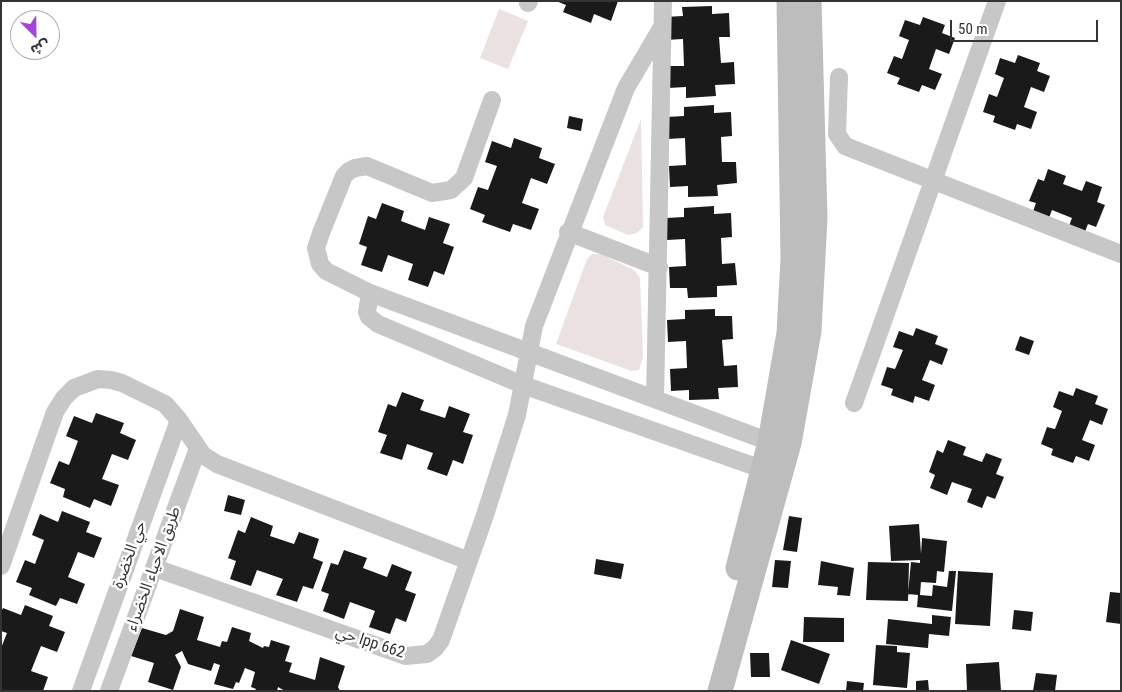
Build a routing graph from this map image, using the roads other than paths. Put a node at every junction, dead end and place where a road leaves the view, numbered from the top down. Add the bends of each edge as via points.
1 (663, 1) edge
2 (789, 1) edge
3 (808, 1) edge
4 (997, 1) edge
5 (662, 27) junction
6 (839, 77) dead end
7 (492, 100) dead end
8 (933, 181) junction
9 (568, 232) junction
10 (1121, 254) edge
11 (659, 266) junction
12 (370, 293) junction
13 (529, 352) junction
14 (522, 385) junction
15 (655, 399) junction
16 (854, 403) dead end
17 (179, 420) junction
18 (770, 442) junction
19 (198, 448) junction
20 (762, 469) junction
21 (469, 561) junction
22 (1, 566) edge
23 (155, 568) junction
24 (81, 691) edge
25 (109, 691) edge
26 (703, 691) edge
27 (720, 691) edge

1 - 5 street
2 - 18 main road via 792,296 784,369
3 - 27 main road via 814,218 809,331 789,443
4 - 8 street
5 - 9 street, حي lpp 662 via 626,88
5 - 11 street
6 - 8 street via 837,127 840,141 851,149
7 - 12 street via 464,178 451,190 432,194 367,166 355,168 344,176 321,233 317,255 326,271
8 - 10 street
8 - 16 street
9 - 11 street
9 - 13 street, حي lpp 662 via 534,326
11 - 15 street
12 - 13 street
12 - 14 street via 367,312 373,321
13 - 14 street, حي lpp 662
13 - 15 street
14 - 20 street
14 - 21 street, حي lpp 662 via 517,415
15 - 18 street
17 - 19 street
17 - 22 street via 165,404 111,380 98,379 74,388 55,412
17 - 24 street, حي الخضرة
18 - 20 main road
19 - 21 street via 217,464
19 - 23 street, طريق الاحياء الخضراء
20 - 26 main road
21 - 23 street, حي lpp 662 via 441,640 427,654 416,657
23 - 25 street, طريق الاحياء الخضراء

